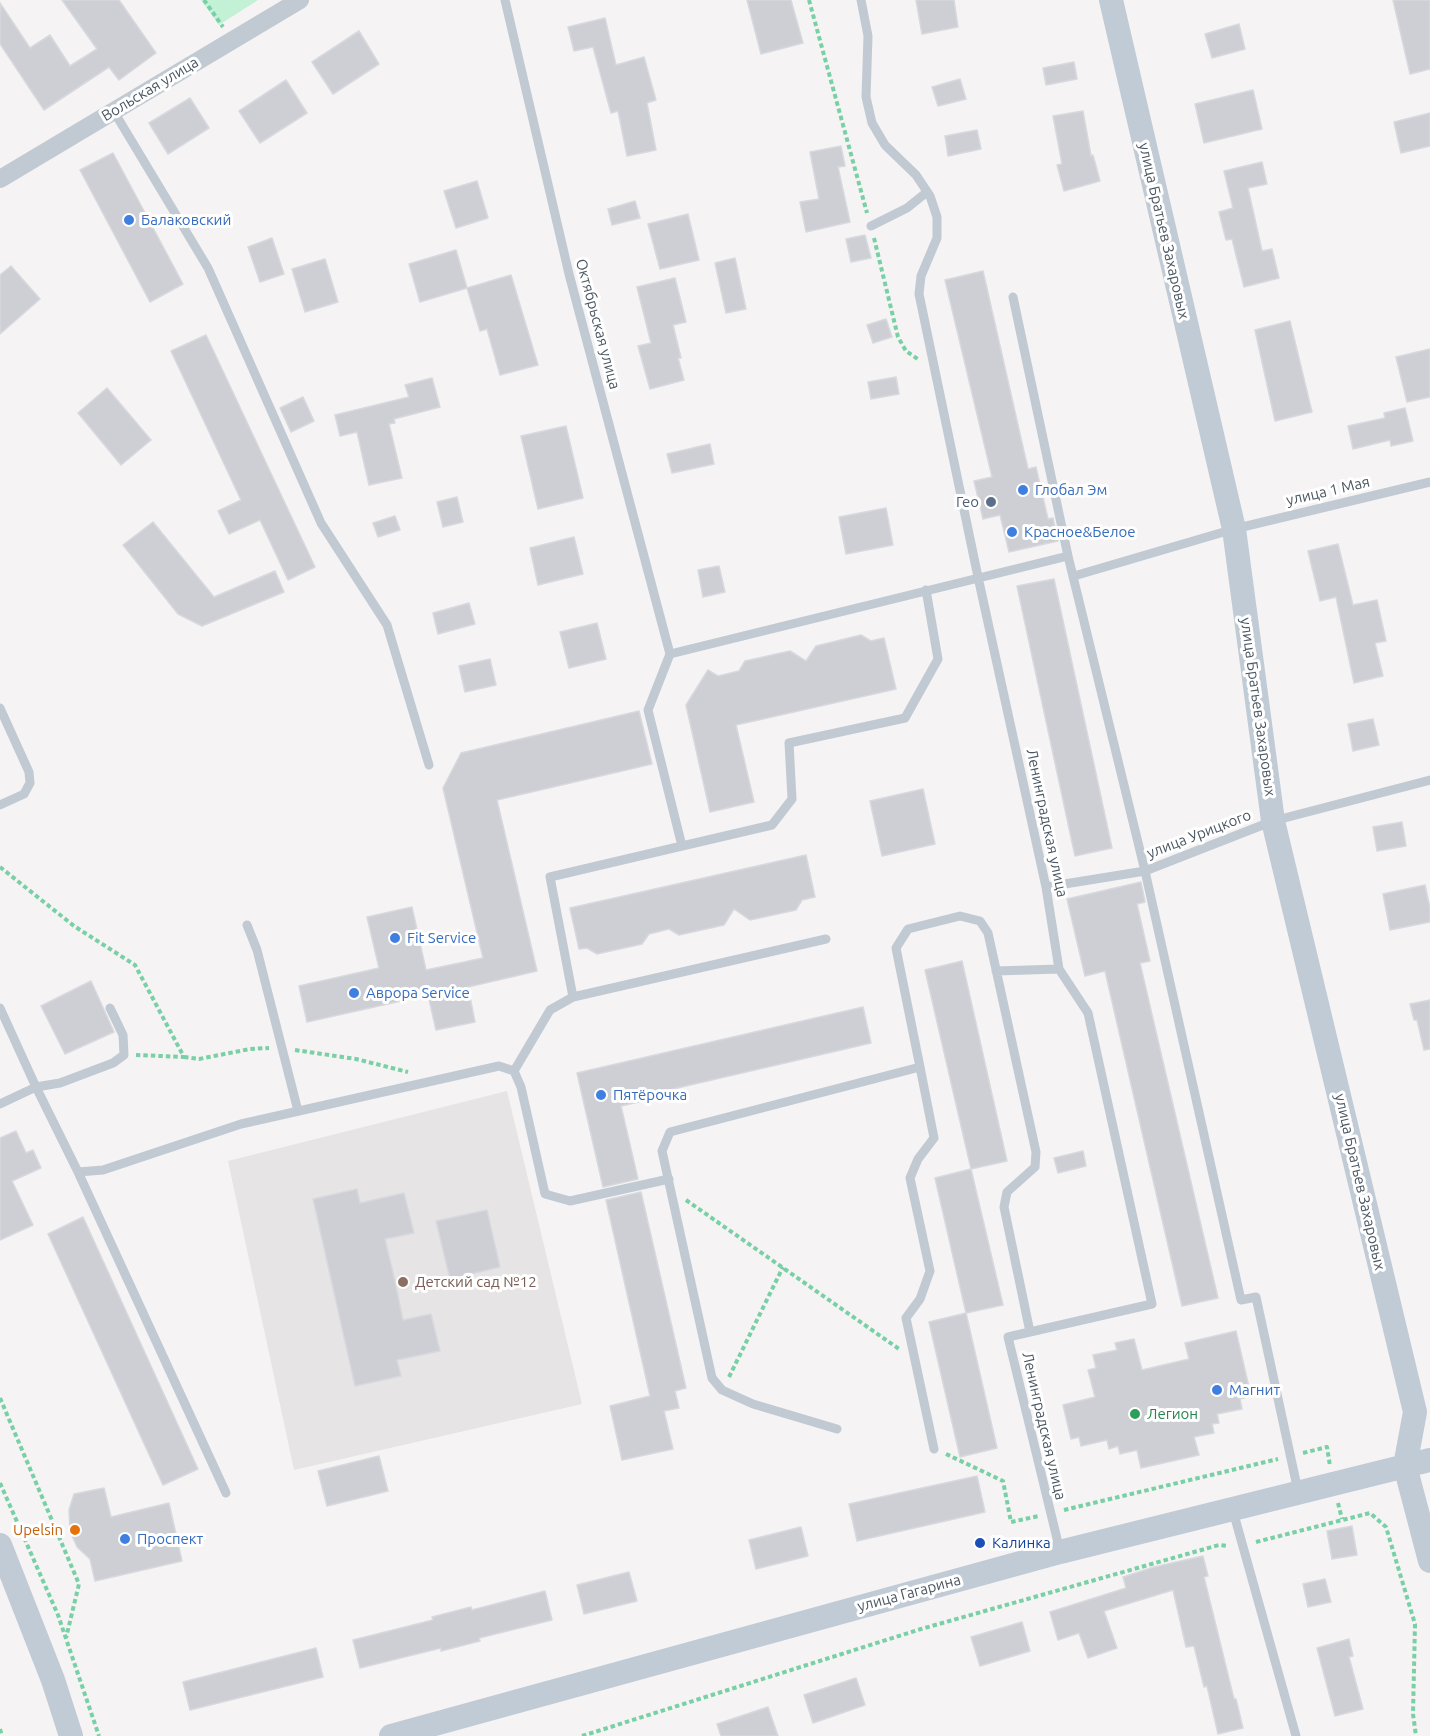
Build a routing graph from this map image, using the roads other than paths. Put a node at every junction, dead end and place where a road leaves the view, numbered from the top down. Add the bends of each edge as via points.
1 (300, 0) edge
2 (505, 0) edge
3 (861, 0) edge
4 (1111, 0) edge
5 (113, 110) junction
6 (0, 179) edge
7 (927, 192) junction
8 (871, 226) road end
9 (1013, 297) dead end
10 (1430, 482) edge
11 (1234, 530) junction
12 (1068, 556) junction
13 (1074, 576) junction
14 (978, 577) junction
15 (926, 590) junction
16 (670, 654) junction
17 (0, 708) edge
18 (429, 765) dead end
19 (1430, 780) edge
20 (0, 805) edge
21 (1273, 821) junction
22 (682, 846) junction
23 (1145, 871) junction
24 (1046, 887) junction
25 (247, 925) dead end
26 (826, 939) dead end
27 (1059, 969) junction
28 (996, 971) junction
29 (573, 997) junction
30 (0, 1008) edge
31 (110, 1008) dead end
32 (920, 1067) junction
33 (514, 1071) junction
34 (36, 1087) junction
35 (0, 1104) edge
36 (298, 1111) junction
37 (78, 1172) junction
38 (670, 1184) junction
39 (1030, 1332) junction
40 (1422, 1420) edge
41 (837, 1429) dead end
42 (934, 1449) road end
43 (1430, 1460) edge
44 (1405, 1466) junction
45 (1298, 1492) junction
46 (226, 1493) dead end
47 (1232, 1509) junction
48 (0, 1545) edge
49 (1060, 1552) junction
50 (1430, 1561) edge
51 (71, 1736) edge
52 (391, 1736) edge
53 (1296, 1736) edge

1 - 5 street, Вольская улица
2 - 16 lane, Октябрьская улица via 569,274
3 - 7 lane, Ленинградская улица via 868,36 866,97 872,123 885,145 916,175
4 - 11 main road, улица Братьев Захаровых
5 - 6 street, Вольская улица
5 - 18 lane via 208,268 321,523 387,625
7 - 8 lane via 907,208
7 - 14 lane, Ленинградская улица via 937,217 937,238 921,276 919,294
9 - 12 lane
10 - 11 lane, улица 1 Мая
11 - 13 lane, улица 1 Мая
11 - 21 main road, улица Братьев Захаровых
12 - 13 lane
12 - 14 lane
13 - 23 lane
14 - 15 lane
14 - 24 lane, Ленинградская улица
15 - 16 lane
15 - 22 lane via 938,659 905,718 789,743 792,799 772,825
16 - 22 lane via 648,710
17 - 20 lane via 30,783 24,794
19 - 21 lane, улица Урицкого
21 - 23 lane, улица Урицкого
21 - 40 main road, улица Братьев Захаровых
22 - 29 lane via 550,877
23 - 24 lane, улица Урицкого
23 - 45 lane via 1241,1300 1256,1297
24 - 27 lane, Ленинградская улица
25 - 36 lane via 257,950
26 - 29 lane
27 - 28 lane
27 - 39 lane, Ленинградская улица via 1088,1013 1152,1304
28 - 32 lane via 988,933 980,921 960,916 908,929 896,948
28 - 39 lane via 1036,1152 1035,1167 1007,1192 1004,1207
29 - 33 lane via 550,1010
30 - 34 lane
31 - 34 lane via 123,1035 124,1055 60,1083
32 - 38 lane via 670,1132 662,1151
32 - 42 lane via 934,1138 910,1178 930,1271 920,1299 906,1318
33 - 36 lane via 499,1066
33 - 38 lane via 521,1087 544,1194 570,1201
34 - 35 lane
34 - 37 lane
36 - 37 lane via 241,1124 103,1170
37 - 46 lane
38 - 41 lane via 712,1378 722,1390 753,1404
39 - 49 lane, Ленинградская улица via 1008,1337
40 - 44 main road, улица Братьев Захаровых
43 - 44 main road, улица Гагарина
44 - 45 main road, улица Гагарина
44 - 50 main road
45 - 47 main road, улица Гагарина
47 - 49 main road, улица Гагарина
47 - 53 lane
48 - 51 main road
49 - 52 main road, улица Гагарина

